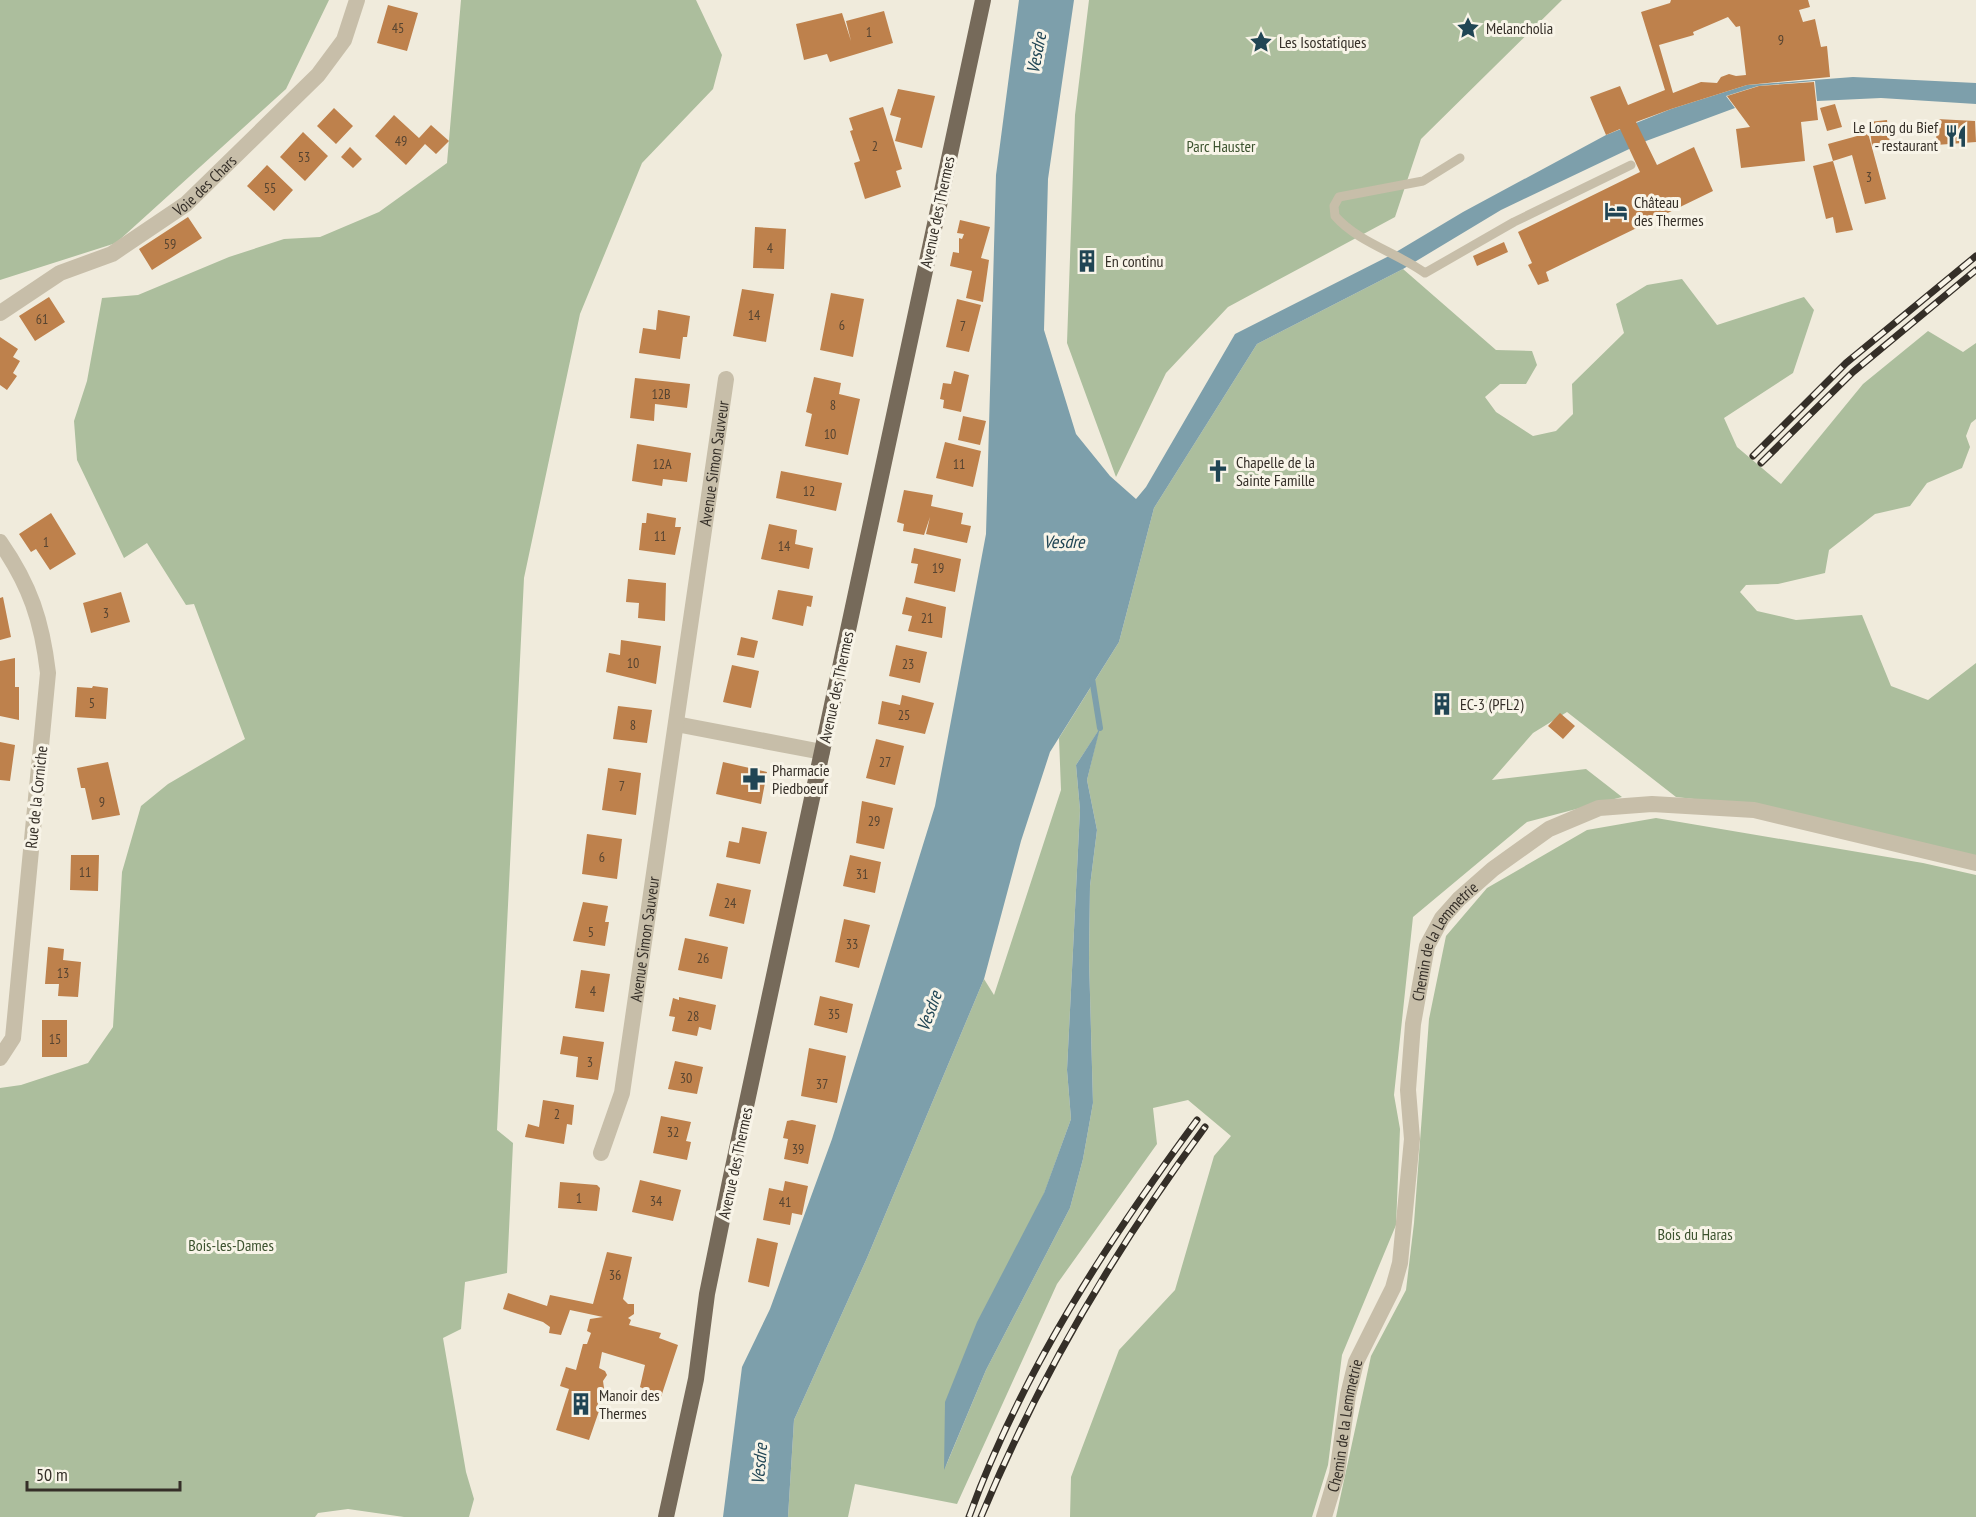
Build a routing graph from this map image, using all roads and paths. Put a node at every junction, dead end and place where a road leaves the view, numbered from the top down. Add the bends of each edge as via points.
1 (357, 0) edge
2 (983, 0) edge
3 (1460, 158) dead end
4 (1631, 165) dead end
5 (0, 313) edge
6 (726, 380) dead end
7 (0, 542) edge
8 (676, 723) junction
9 (822, 752) junction
10 (1976, 863) edge
11 (0, 1058) edge
12 (601, 1153) dead end
13 (666, 1517) edge
14 (1324, 1517) edge

1 - 5 street, Voie des Chars via 344,40 318,75 186,204 112,254 60,273
2 - 9 main road, Avenue des Thermes
3 - 4 lane via 1422,181 1339,197 1334,206 1335,216 1349,232 1425,273 1514,222
6 - 8 street, Avenue Simon Sauveur
7 - 11 street, Rue de la Corniche via 15,563 39,616 48,673 13,1038
8 - 9 street
8 - 12 street, Avenue Simon Sauveur via 622,1093
9 - 13 main road, Avenue des Thermes via 709,1283 696,1379
10 - 14 street, Chemin de la Lemmetrie via 1754,810 1652,804 1599,808 1549,829 1459,899 1442,918 1427,946 1413,1024 1408,1090 1412,1139 1400,1263 1393,1288 1356,1362 1337,1474

